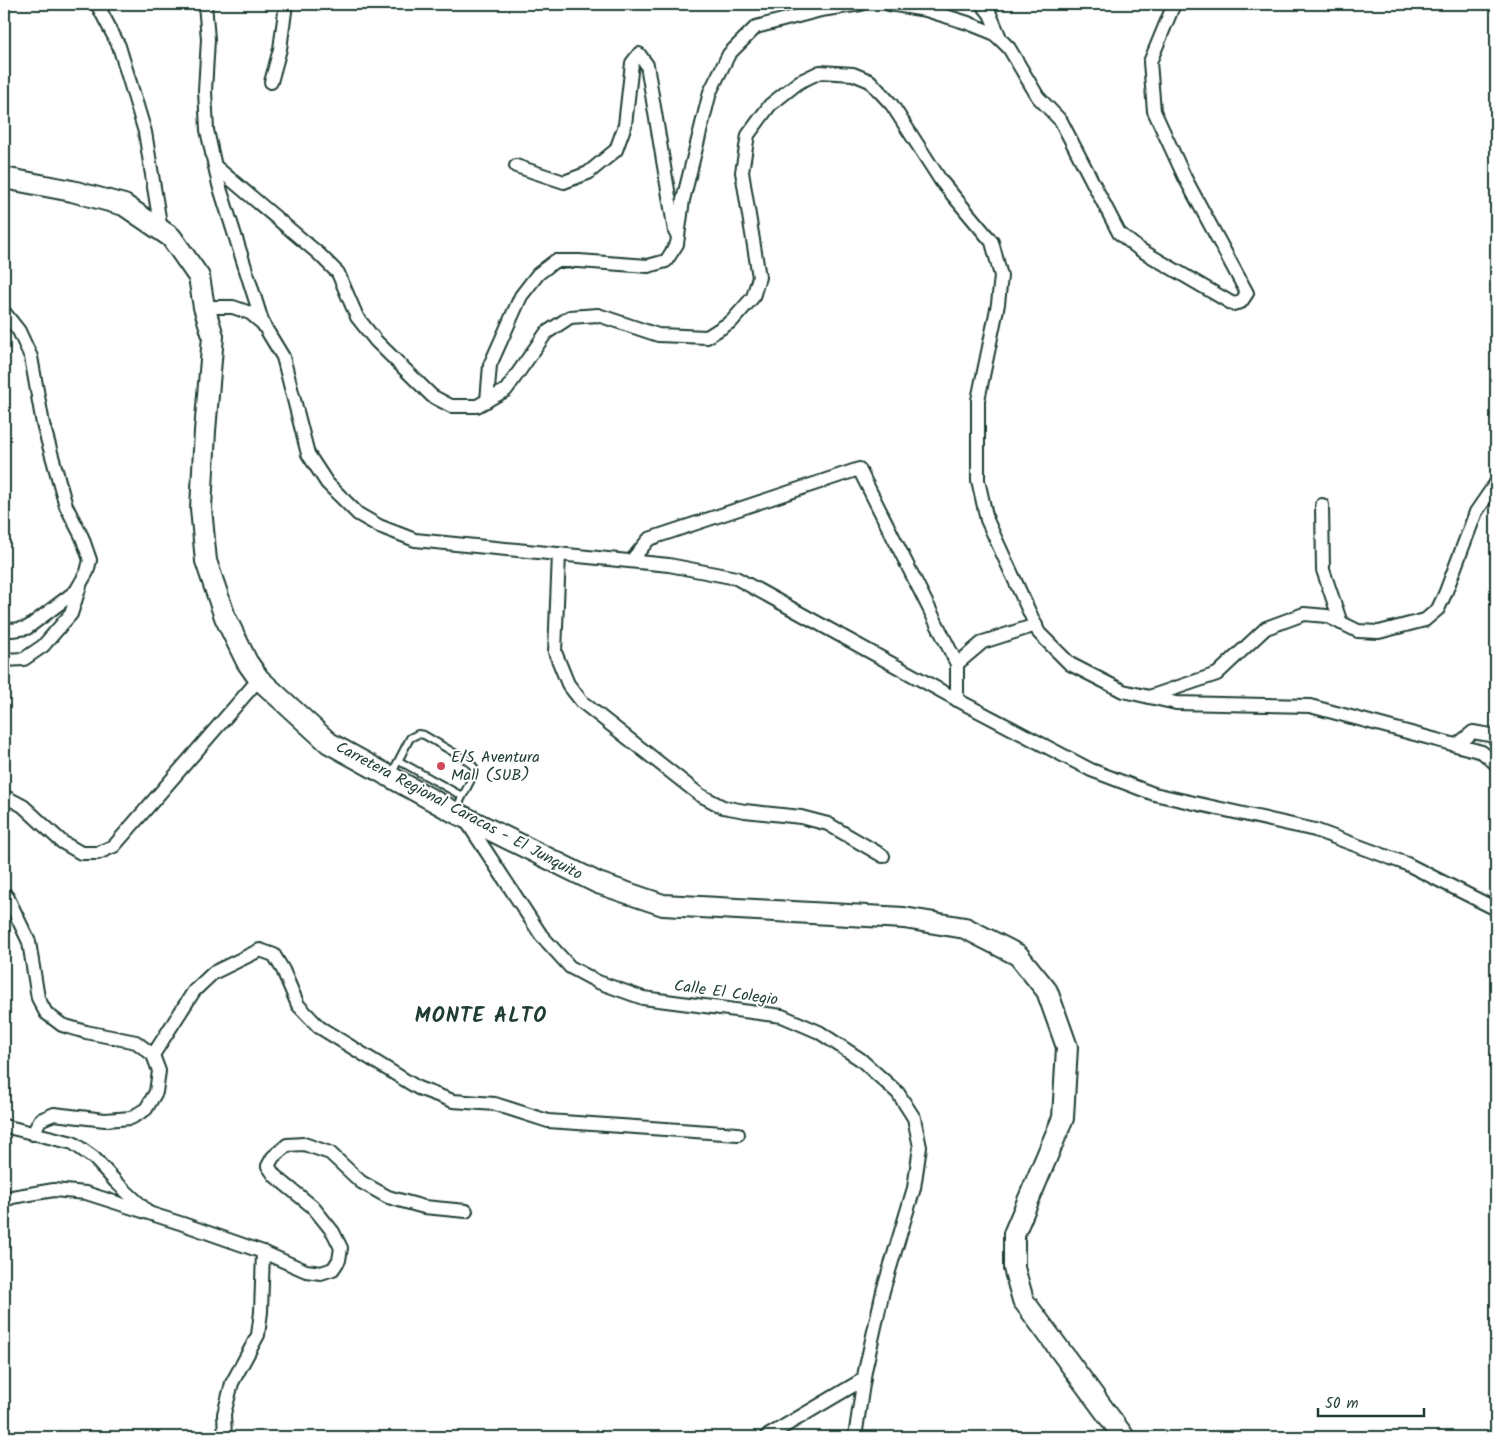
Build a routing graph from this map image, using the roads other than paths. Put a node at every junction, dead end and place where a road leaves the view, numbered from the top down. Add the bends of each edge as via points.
1 (97, 4) edge
2 (205, 4) edge
3 (286, 4) edge
4 (861, 4) edge
5 (889, 4) edge
6 (982, 4) edge
7 (1174, 4) edge
8 (1000, 40) junction
9 (271, 82) dead end
10 (215, 166) junction
11 (516, 166) dead end
12 (4, 178) edge
13 (160, 230) junction
14 (677, 244) junction
15 (204, 308) junction
16 (4, 312) edge
17 (263, 324) junction
18 (487, 401) junction
19 (1496, 483) edge
20 (1322, 505) dead end
21 (559, 554) junction
22 (631, 561) junction
23 (83, 579) junction
24 (1341, 623) junction
25 (1036, 625) junction
26 (4, 628) edge
27 (4, 660) edge
28 (957, 664) junction
29 (259, 679) junction
30 (1149, 697) junction
31 (957, 700) junction
32 (1496, 739) edge
33 (1457, 745) junction
34 (1496, 764) edge
35 (394, 769) junction
36 (4, 796) edge
37 (460, 809) junction
38 (883, 856) dead end
39 (4, 894) edge
40 (1496, 909) edge
41 (153, 1055) junction
42 (4, 1126) edge
43 (33, 1134) junction
44 (738, 1134) dead end
45 (4, 1202) edge
46 (466, 1211) dead end
47 (150, 1213) junction
48 (263, 1252) junction
49 (864, 1379) junction
50 (225, 1437) edge
51 (766, 1437) edge
52 (855, 1437) edge
53 (1124, 1437) edge

1 - 13 street via 119,46 145,132
2 - 10 street via 207,130
3 - 9 street via 280,49
4 - 14 street via 821,10 756,27 729,54 710,92 683,200
5 - 8 street via 926,10 968,23 993,33
6 - 8 street via 990,14
7 - 8 street via 1150,62 1154,111 1185,178 1247,293 1241,302 1233,304 1139,250 1118,232 1060,121 1038,97 1009,48
10 - 17 street
10 - 18 street via 338,273 357,317 376,341 432,396 451,406 477,406
11 - 14 street via 564,182 588,172 616,150 625,125 632,63 639,54 647,64
12 - 13 main road, Carretera Regional Caracas - El Junquito via 124,205
13 - 15 main road, Carretera Regional Caracas - El Junquito via 172,237 199,277
14 - 18 street via 666,261 648,266 555,261 538,274 522,296 490,365
15 - 17 street via 233,307 250,313
15 - 29 main road, Carretera Regional Caracas - El Junquito via 213,336 201,508 206,561 225,617
16 - 23 street via 19,331 31,357 43,424 66,506 90,560
17 - 21 street via 283,356 308,454 327,483 358,514 415,540
18 - 25 street via 506,390 546,332 570,317 598,316 658,335 707,337 732,321 753,297 759,277 742,172 748,135 770,105 799,82 820,72 853,74 870,81 892,105 941,181 992,242 1001,276 978,400 978,480 987,520
19 - 24 street via 1476,512 1438,609 1425,620 1379,632 1358,631
20 - 24 street via 1323,570
21 - 22 street
21 - 38 street via 554,652 568,684 582,702 700,795 724,807 828,824
22 - 28 street via 649,539 859,469
22 - 31 street via 736,578
23 - 26 street via 76,591 27,628
23 - 27 street via 71,614 43,646 24,659
24 - 30 street via 1326,616 1297,616 1266,628 1217,674
25 - 28 street via 983,642
25 - 30 street via 1039,633 1070,664 1123,691
28 - 31 street
29 - 35 main road, Carretera Regional Caracas - El Junquito via 329,743
29 - 36 street via 114,846 106,850 81,853 62,842 23,806
30 - 33 street via 1176,703 1310,706
31 - 40 street via 1100,773 1154,794 1315,830 1407,864
32 - 33 street via 1473,732
33 - 34 street via 1482,752
35 - 37 main road, Carretera Regional Caracas - El Junquito
35 - 37 lane via 410,738 418,734 468,761 474,766 474,774
37 - 49 street, Calle El Colegio via 541,935 570,967 598,982 643,998 782,1016 819,1032 860,1059 898,1093 914,1118 920,1147 914,1188 882,1291
37 - 53 main road, Carretera Regional Caracas - El Junquito via 598,883 663,905 904,918 965,928 1018,955 1047,991 1067,1047 1063,1118 1014,1234 1014,1268 1023,1300
39 - 41 street via 28,942 38,998 46,1013 62,1025 136,1042
41 - 43 street via 160,1071 156,1092 146,1109 131,1118 106,1120 54,1114 40,1120
41 - 44 street via 194,991 212,973 260,950 274,955 298,1004 319,1028 418,1088 453,1101 495,1104 548,1121
42 - 43 street
43 - 47 street via 73,1143 94,1158
45 - 47 street via 12,1197 54,1190 86,1193
46 - 48 street via 424,1207 388,1198 361,1182 330,1153 304,1144 286,1145 272,1157 268,1166 275,1176 313,1207 333,1232 340,1248 338,1260 333,1269 321,1273 306,1272
47 - 48 street
48 - 50 street via 258,1334 232,1383 224,1414
49 - 51 street
49 - 52 street, Calle El Colegio

